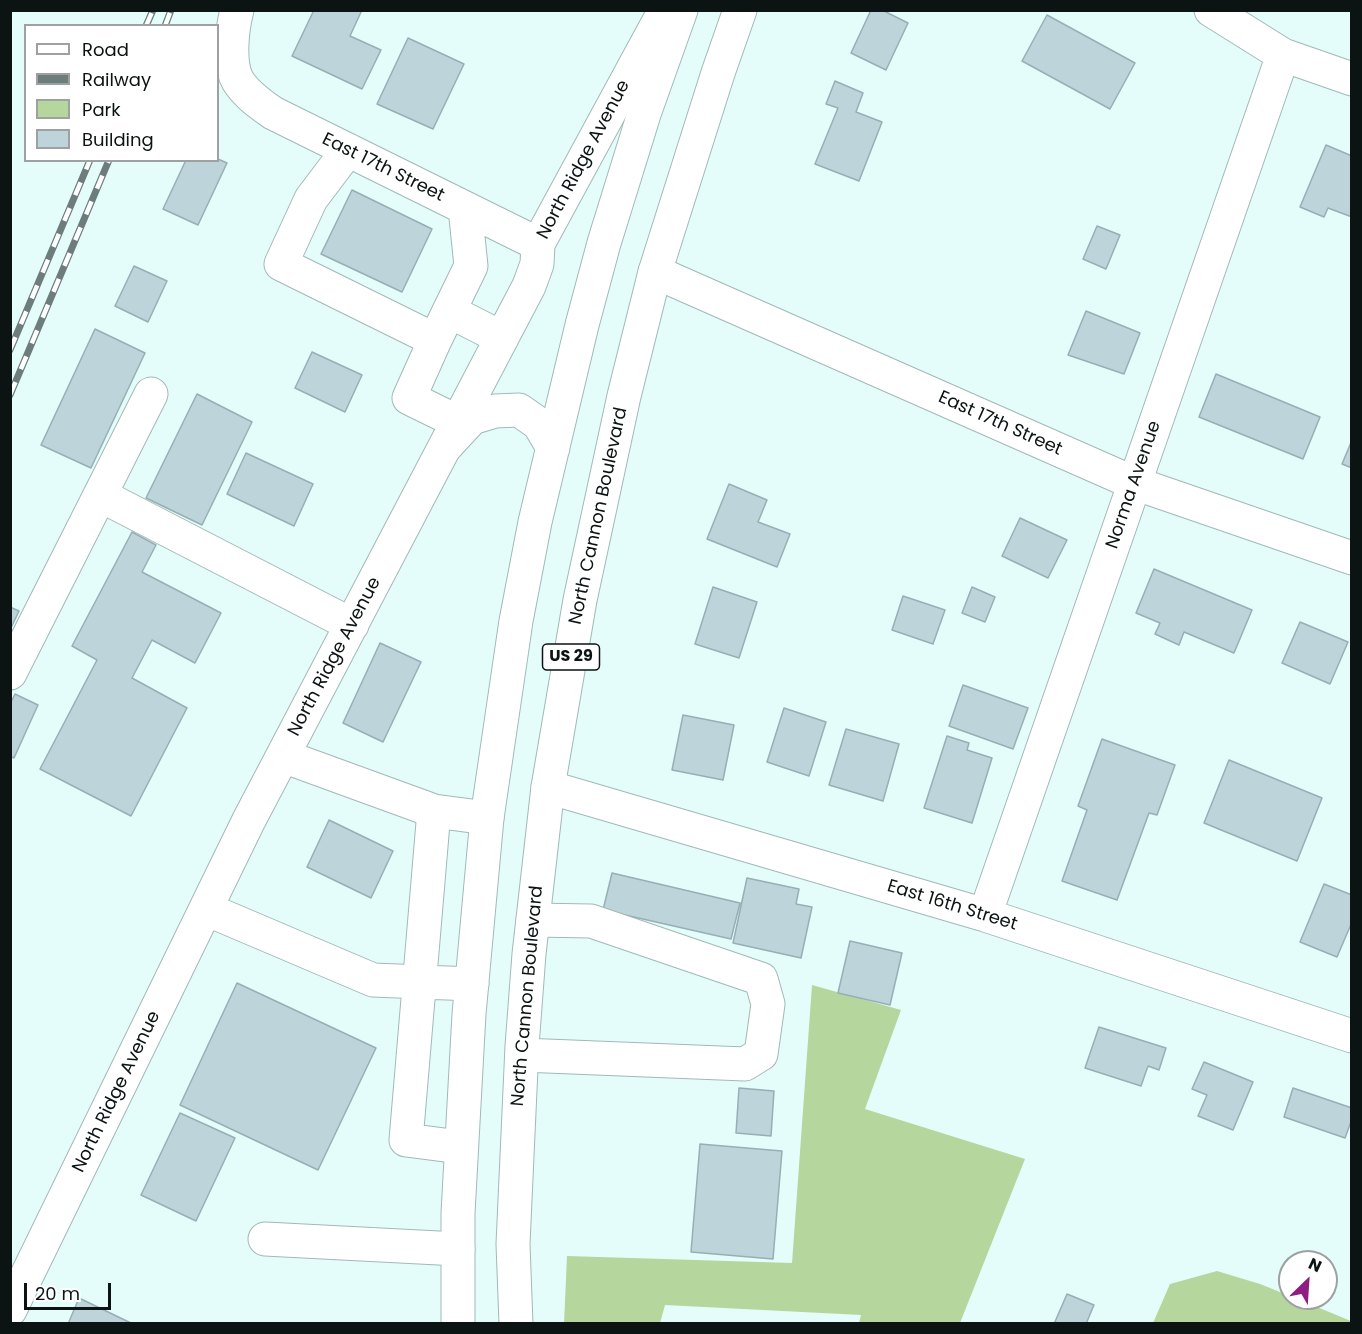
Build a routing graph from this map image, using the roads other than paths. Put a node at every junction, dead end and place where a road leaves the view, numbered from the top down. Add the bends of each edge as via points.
1 (237, 10) edge
2 (665, 10) edge
3 (681, 10) edge
4 (740, 10) edge
5 (1211, 10) edge
6 (1283, 55) junction
7 (1352, 79) edge
8 (348, 150) junction
9 (465, 208) junction
10 (538, 244) junction
11 (655, 272) junction
12 (449, 311) junction
13 (502, 338) junction
14 (435, 340) junction
15 (151, 394) dead end
16 (452, 434) junction
17 (553, 448) junction
18 (1134, 483) junction
19 (100, 495) junction
20 (1352, 558) edge
21 (352, 625) junction
22 (10, 673) edge
23 (283, 756) junction
24 (548, 787) junction
25 (434, 812) junction
26 (487, 818) junction
27 (206, 909) junction
28 (985, 915) junction
29 (533, 920) junction
30 (420, 981) junction
31 (472, 984) junction
32 (1352, 1036) edge
33 (522, 1055) junction
34 (460, 1147) junction
35 (265, 1239) dead end
36 (458, 1249) junction
37 (10, 1310) edge
38 (458, 1323) edge
39 (516, 1323) edge

1 - 8 street, East 17th Street via 231,47 237,80 252,98 273,113
2 - 10 street, North Ridge Avenue
3 - 17 street via 604,243
4 - 11 street, North Cannon Boulevard / US 29
5 - 6 street
6 - 7 street
6 - 18 street, Norma Avenue
8 - 9 street, East 17th Street
8 - 14 street via 311,199 281,264
9 - 10 street, East 17th Street
9 - 12 street via 471,266
10 - 13 street, North Ridge Avenue via 537,264 529,286
11 - 18 street, East 17th Street
11 - 24 street, North Cannon Boulevard / US 29 via 599,508
12 - 13 street
12 - 14 street
13 - 16 street, North Ridge Avenue
14 - 16 street via 409,398
15 - 19 street
16 - 17 street via 472,418 495,411 519,410 538,424
16 - 21 street, North Ridge Avenue
17 - 26 street via 516,621
18 - 20 street, East 17th Street
18 - 28 street, Norma Avenue
19 - 21 street
19 - 22 street
21 - 23 street, North Ridge Avenue
23 - 25 street
23 - 27 street, North Ridge Avenue
24 - 28 street, East 16th Street
24 - 29 street, North Cannon Boulevard / US 29
25 - 26 street
25 - 30 street
26 - 31 street
27 - 30 street via 373,980
27 - 37 street, North Ridge Avenue
28 - 32 street, East 16th Street
29 - 33 street, North Cannon Boulevard / US 29
29 - 33 street via 591,921 760,979 768,1004 760,1054 745,1064
30 - 31 street
30 - 34 street via 406,1140
31 - 34 street
33 - 39 street, North Cannon Boulevard / US 29 via 513,1244
34 - 36 street
35 - 36 street
36 - 38 street

